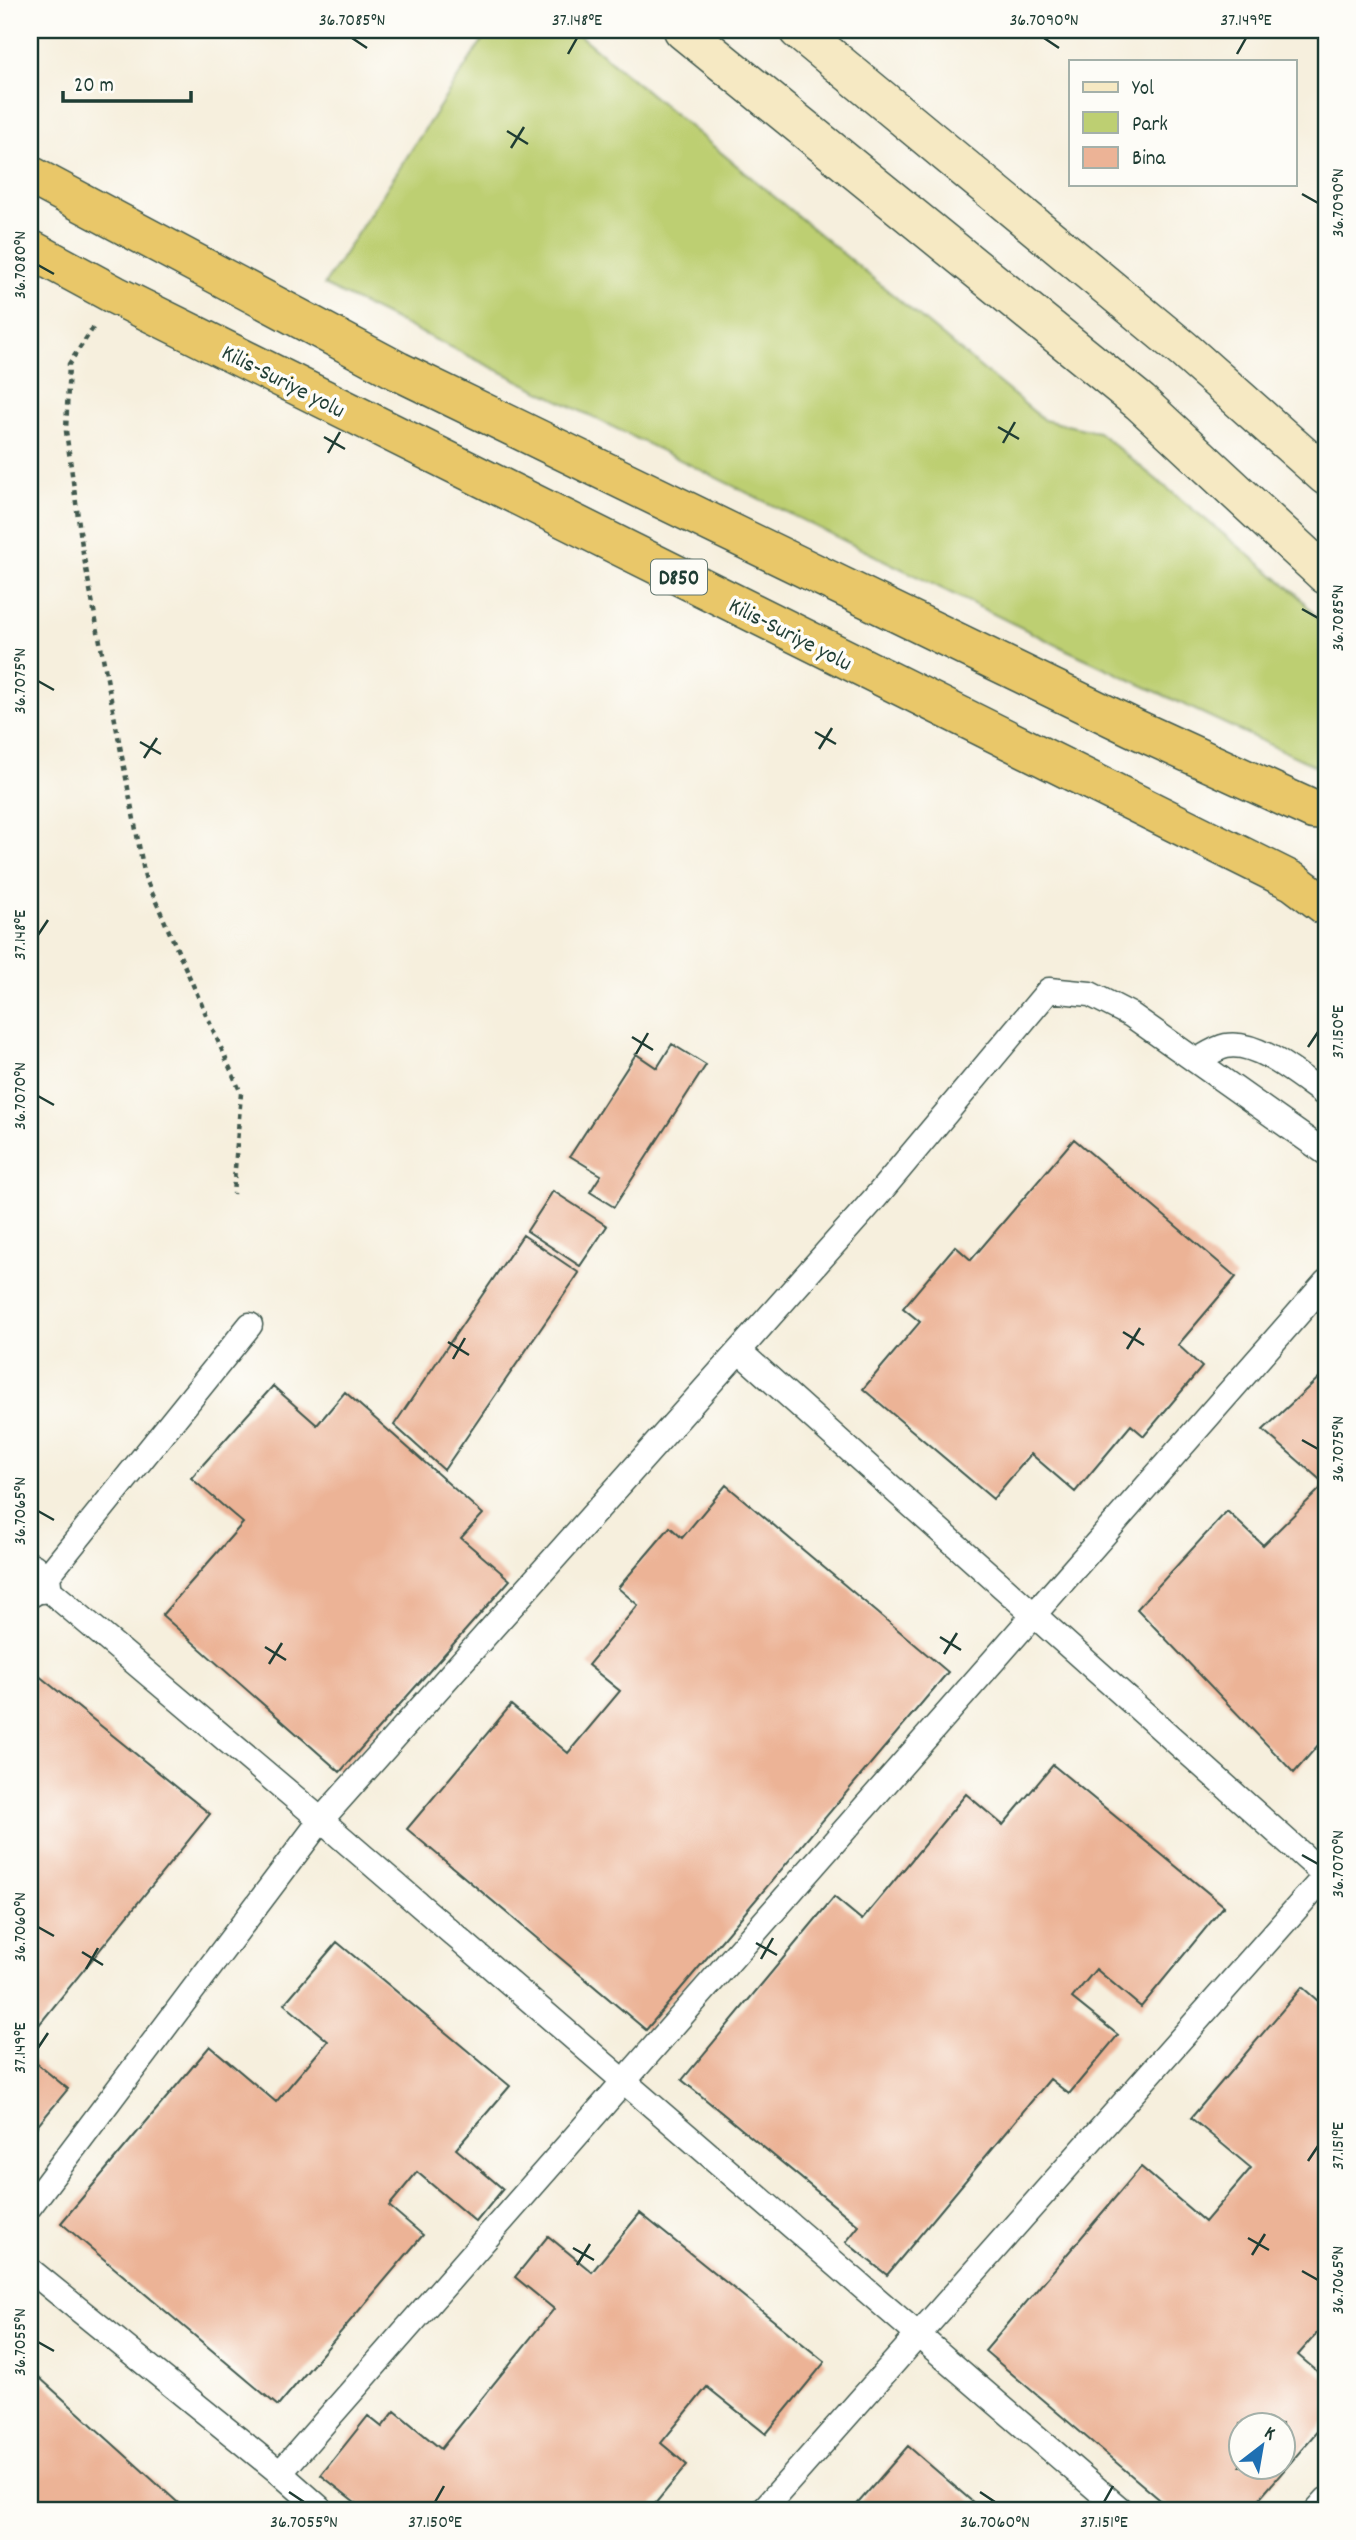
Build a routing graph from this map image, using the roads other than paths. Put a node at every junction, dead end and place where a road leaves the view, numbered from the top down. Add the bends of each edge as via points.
1 (683, 30) edge
2 (798, 30) edge
3 (30, 175) edge
4 (30, 249) edge
5 (1326, 476) edge
6 (1326, 575) edge
7 (1326, 811) edge
8 (1326, 906) edge
9 (1196, 1060) junction
10 (1326, 1095) edge
11 (1326, 1153) edge
12 (1326, 1282) edge
13 (250, 1325) dead end
14 (739, 1351) junction
15 (34, 1585) edge
16 (1034, 1615) junction
17 (321, 1820) junction
18 (1326, 1876) edge
19 (624, 2081) junction
20 (30, 2206) edge
21 (30, 2270) edge
22 (918, 2335) junction
23 (280, 2473) junction
24 (1326, 2500) edge
25 (322, 2510) edge
26 (763, 2510) edge
27 (1121, 2510) edge
28 (1317, 2510) edge

1 - 6 main road via 1140,402
2 - 5 main road via 1184,350
3 - 7 highway via 398,372 1134,728 1313,810
4 - 8 highway, Kilis-Suriye yolu / D850 via 1294,883
9 - 10 lane via 1225,1046 1243,1046 1269,1056
9 - 11 lane
9 - 14 lane via 1131,1015 1090,994 1049,990 875,1198
12 - 16 lane
13 - 15 lane
14 - 16 lane
14 - 17 lane
15 - 17 lane
16 - 18 lane
16 - 19 lane
17 - 19 lane
17 - 20 lane
18 - 22 lane
19 - 22 lane
19 - 23 lane
21 - 23 lane
22 - 26 lane
22 - 27 lane
23 - 25 lane
24 - 28 lane

